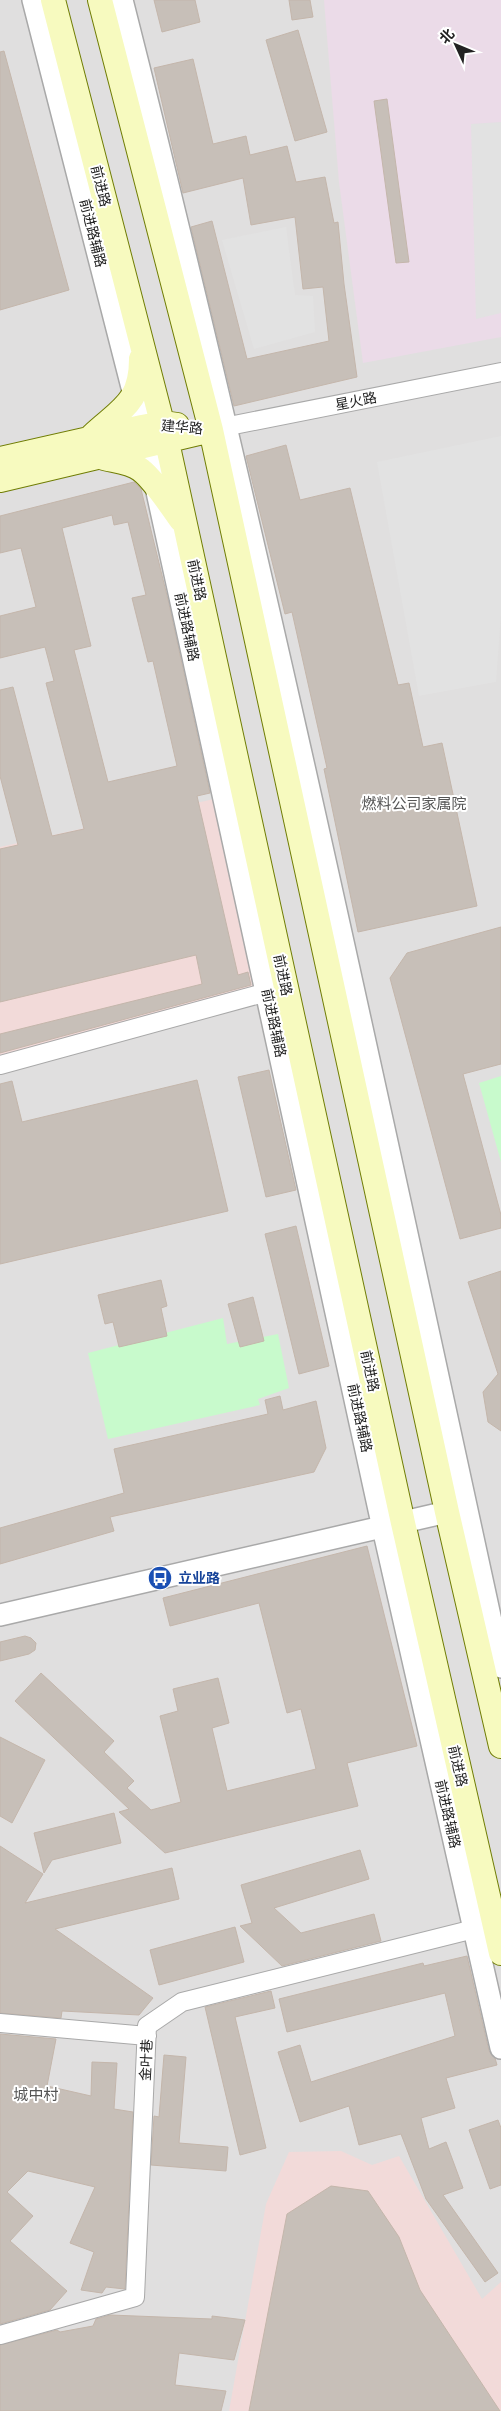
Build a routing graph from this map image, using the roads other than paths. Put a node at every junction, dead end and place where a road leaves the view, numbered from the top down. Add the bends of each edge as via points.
1 (33, 0) edge
2 (54, 0) edge
3 (100, 0) edge
4 (122, 0) edge
5 (141, 342) junction
6 (501, 372) edge
7 (135, 396) junction
8 (219, 429) junction
9 (155, 434) junction
10 (94, 448) junction
11 (0, 459) edge
12 (0, 480) edge
13 (156, 488) junction
14 (186, 529) junction
15 (277, 990) junction
16 (0, 1065) edge
17 (447, 1512) junction
18 (393, 1526) junction
19 (0, 1615) edge
20 (501, 1667) edge
21 (501, 1746) edge
22 (474, 1929) junction
23 (501, 1953) edge
24 (0, 2023) edge
25 (147, 2036) junction
26 (501, 2048) edge
27 (0, 2335) edge

1 - 7 street, 前进路辅路
2 - 5 main road, 前进路
3 - 8 main road
4 - 8 street
5 - 7 main road via 141,375
5 - 9 main road, 前进路
6 - 8 street, 星火路
7 - 9 street, 前进路辅路
7 - 10 main road
8 - 9 main road, 建华路
8 - 17 main road
8 - 20 street via 346,950
9 - 10 main road, 建华路
9 - 13 street, 前进路辅路
9 - 14 main road, 前进路
10 - 11 main road, 建华路
10 - 12 main road, 建华路
10 - 13 main road via 142,470
13 - 14 main road
13 - 15 street, 前进路辅路
14 - 15 main road, 前进路
15 - 16 street
15 - 18 main road, 前进路
17 - 18 street
17 - 21 main road
18 - 19 street
18 - 22 street, 前进路辅路
18 - 23 main road, 前进路
22 - 25 street, 金叶巷 via 182,2002 147,2026
22 - 26 street, 前进路辅路
24 - 25 street
25 - 27 street, 金叶巷 via 134,2297

